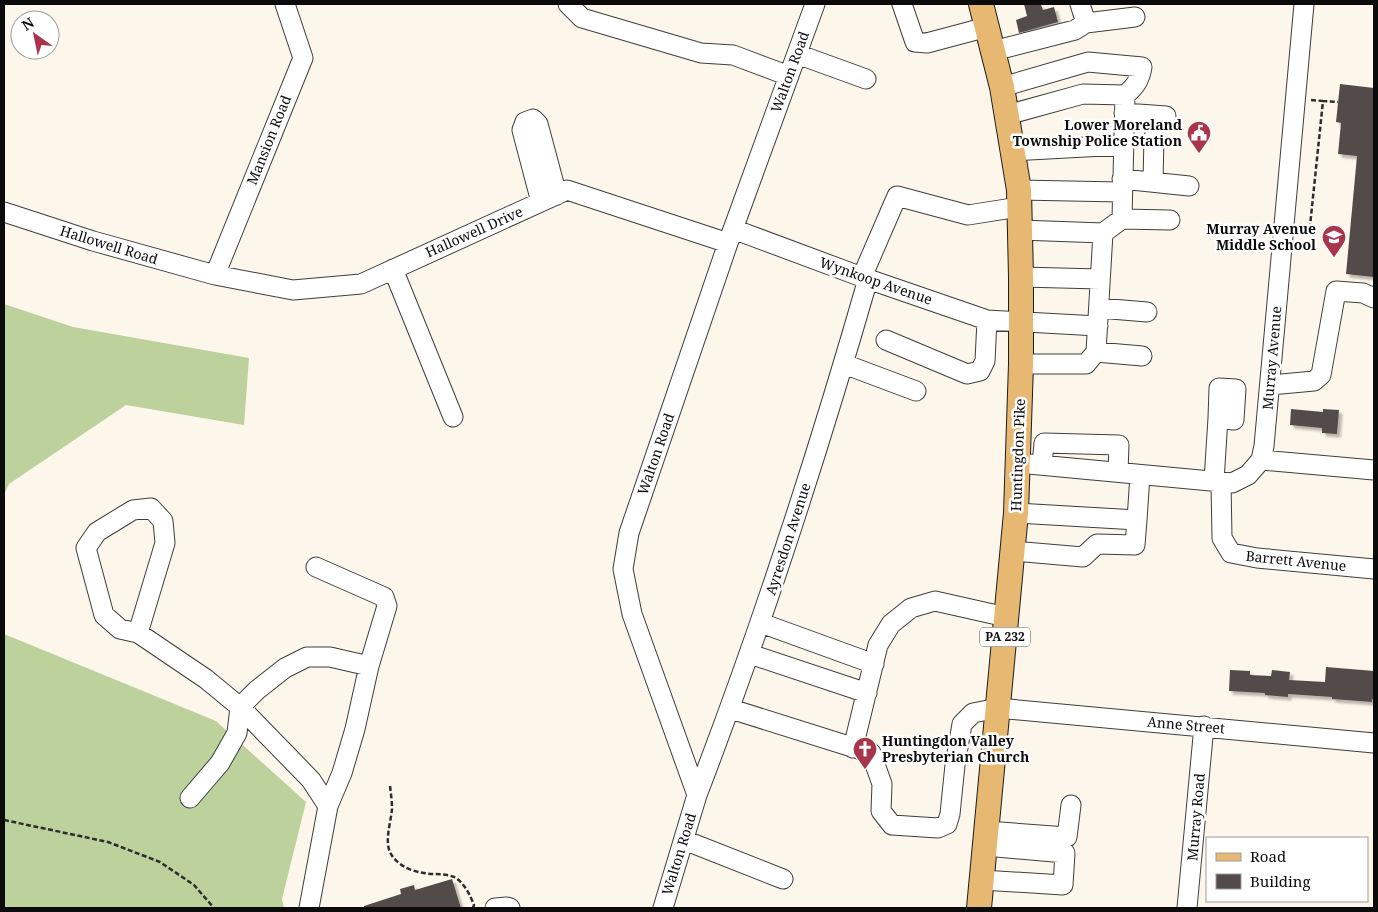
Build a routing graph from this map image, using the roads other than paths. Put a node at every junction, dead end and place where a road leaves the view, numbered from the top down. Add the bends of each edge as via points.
1 (285, 4) edge
2 (568, 4) edge
3 (815, 4) edge
4 (902, 4) edge
5 (981, 4) edge
6 (1080, 4) edge
7 (1304, 4) edge
8 (1135, 18) dead end
9 (1086, 23) junction
10 (987, 27) junction
11 (993, 51) junction
12 (797, 54) junction
13 (789, 76) junction
14 (866, 79) dead end
15 (1002, 87) junction
16 (1124, 104) junction
17 (1007, 115) junction
18 (1166, 116) dead end
19 (1154, 137) dead end
20 (1123, 144) junction
21 (1013, 151) junction
22 (1153, 182) junction
23 (1121, 186) junction
24 (1189, 186) dead end
25 (1019, 198) junction
26 (4, 212) edge
27 (1122, 219) junction
28 (1170, 220) dead end
29 (1020, 230) junction
30 (1103, 233) junction
31 (731, 236) junction
32 (393, 269) junction
33 (215, 275) junction
34 (1021, 277) junction
35 (865, 278) junction
36 (1100, 279) junction
37 (1374, 298) edge
38 (1147, 312) dead end
39 (1098, 317) junction
40 (987, 320) junction
41 (1020, 322) junction
42 (886, 340) dead end
43 (1096, 352) junction
44 (1142, 356) dead end
45 (844, 364) junction
46 (1020, 364) junction
47 (1270, 385) junction
48 (916, 391) dead end
49 (453, 417) dead end
50 (1218, 418) dead end
51 (1086, 444) junction
52 (1261, 460) junction
53 (1030, 464) junction
54 (1086, 469) junction
55 (1374, 470) edge
56 (1118, 472) junction
57 (1140, 475) junction
58 (1217, 482) junction
59 (1016, 513) junction
60 (1137, 520) junction
61 (1013, 551) junction
62 (316, 567) dead end
63 (1374, 570) edge
64 (1006, 617) junction
65 (761, 623) junction
66 (138, 633) junction
67 (750, 654) junction
68 (874, 664) junction
69 (369, 666) junction
70 (867, 693) junction
71 (240, 708) junction
72 (998, 708) junction
73 (730, 709) junction
74 (1204, 726) junction
75 (1374, 743) edge
76 (853, 748) junction
77 (698, 795) junction
78 (190, 798) dead end
79 (1071, 805) dead end
80 (328, 806) junction
81 (986, 839) junction
82 (684, 840) junction
83 (783, 880) dead end
84 (982, 880) junction
85 (309, 908) edge
86 (495, 908) edge
87 (510, 908) edge
88 (662, 908) edge
89 (979, 908) edge
90 (1188, 908) edge

1 - 33 street, Mansion Road via 303,58
2 - 13 street via 582,18 701,53 733,55
3 - 12 street, Walton Road
4 - 10 street via 914,42 926,43
5 - 10 main road, Huntingdon Pike / PA 232
6 - 9 street
7 - 47 street, Murray Avenue
8 - 9 street
9 - 11 street via 1076,30
10 - 11 main road, Huntingdon Pike / PA 232
11 - 15 main road, Huntingdon Pike / PA 232
12 - 13 street, Walton Road
12 - 14 street
13 - 31 street, Walton Road
15 - 16 street via 1088,62 1142,67 1141,76
15 - 17 main road, Huntingdon Pike / PA 232
16 - 17 street via 1083,94
16 - 18 street
16 - 20 street
17 - 21 main road, Huntingdon Pike / PA 232
19 - 22 street
20 - 21 street
20 - 23 street
21 - 25 main road, Huntingdon Pike / PA 232
22 - 23 street
22 - 24 street
23 - 25 street
23 - 27 street
25 - 29 main road, Huntingdon Pike / PA 232
25 - 35 street, Ayresdon Avenue via 968,215 897,196
26 - 33 street, Hallowell Road
27 - 28 street
27 - 30 street
29 - 30 street
29 - 34 main road, Huntingdon Pike / PA 232
30 - 36 street
31 - 32 street, Hallowell Drive via 567,190
31 - 35 street, Wynkoop Avenue
31 - 77 street, Walton Road via 629,533 623,569 632,614
32 - 33 street, Hallowell Drive via 361,284 293,290
32 - 49 street
34 - 36 street
34 - 41 main road, Huntingdon Pike / PA 232
35 - 40 street, Wynkoop Avenue
35 - 45 street, Ayresdon Avenue
36 - 39 street
37 - 47 street via 1362,293 1336,291 1320,375 1314,380
38 - 39 street, Wynkoop Avenue
39 - 41 street, Wynkoop Avenue
39 - 43 street
40 - 41 street, Wynkoop Avenue
40 - 42 street via 984,361 980,371 966,374
41 - 46 main road, Huntingdon Pike / PA 232
43 - 44 street
43 - 46 street via 1086,364
45 - 48 street
45 - 65 street, Ayresdon Avenue
46 - 53 main road, Huntingdon Pike / PA 232
47 - 52 street, Murray Avenue
50 - 58 street, Barrett Avenue
51 - 53 street via 1044,443
51 - 54 street
51 - 56 street via 1119,445
52 - 55 street
52 - 58 street via 1248,476 1232,483
53 - 54 street
53 - 59 main road, Huntingdon Pike / PA 232
54 - 56 street
56 - 57 street
57 - 58 street
57 - 60 street
58 - 63 street, Barrett Avenue via 1222,538 1232,553
59 - 60 street
59 - 61 main road, Huntingdon Pike / PA 232
60 - 61 street via 1135,545 1096,544 1083,556
61 - 64 main road, Huntingdon Pike / PA 232
62 - 69 street via 384,597 387,606
64 - 68 street via 935,601 911,608 891,624 878,645
64 - 72 main road, Huntingdon Pike / PA 232
65 - 67 street, Ayresdon Avenue
65 - 68 street
66 - 66 street via 164,543 163,521 151,508 132,510 97,532 86,548 104,615 120,629
66 - 71 street via 206,679
67 - 70 street
67 - 73 street, Ayresdon Avenue
68 - 70 street
69 - 71 street via 330,657 307,657 285,668
69 - 80 street via 355,729
70 - 76 street
71 - 78 street via 237,733 220,763
71 - 80 street via 311,780
72 - 74 street, Anne Street
72 - 76 street, Anne Street via 973,713 962,724 950,814 947,824 938,828 892,825 882,811 882,784 871,753
72 - 81 main road, Huntingdon Pike / PA 232
73 - 76 street
73 - 77 street, Ayresdon Avenue
74 - 75 street, Anne Street
74 - 90 street, Murray Road
77 - 82 street, Walton Road
79 - 81 street via 1067,837
80 - 85 street
81 - 84 main road, Huntingdon Pike / PA 232
81 - 84 street via 1064,853 1063,893
82 - 83 street
82 - 88 street, Walton Road
84 - 89 main road, Huntingdon Pike / PA 232
86 - 87 street

